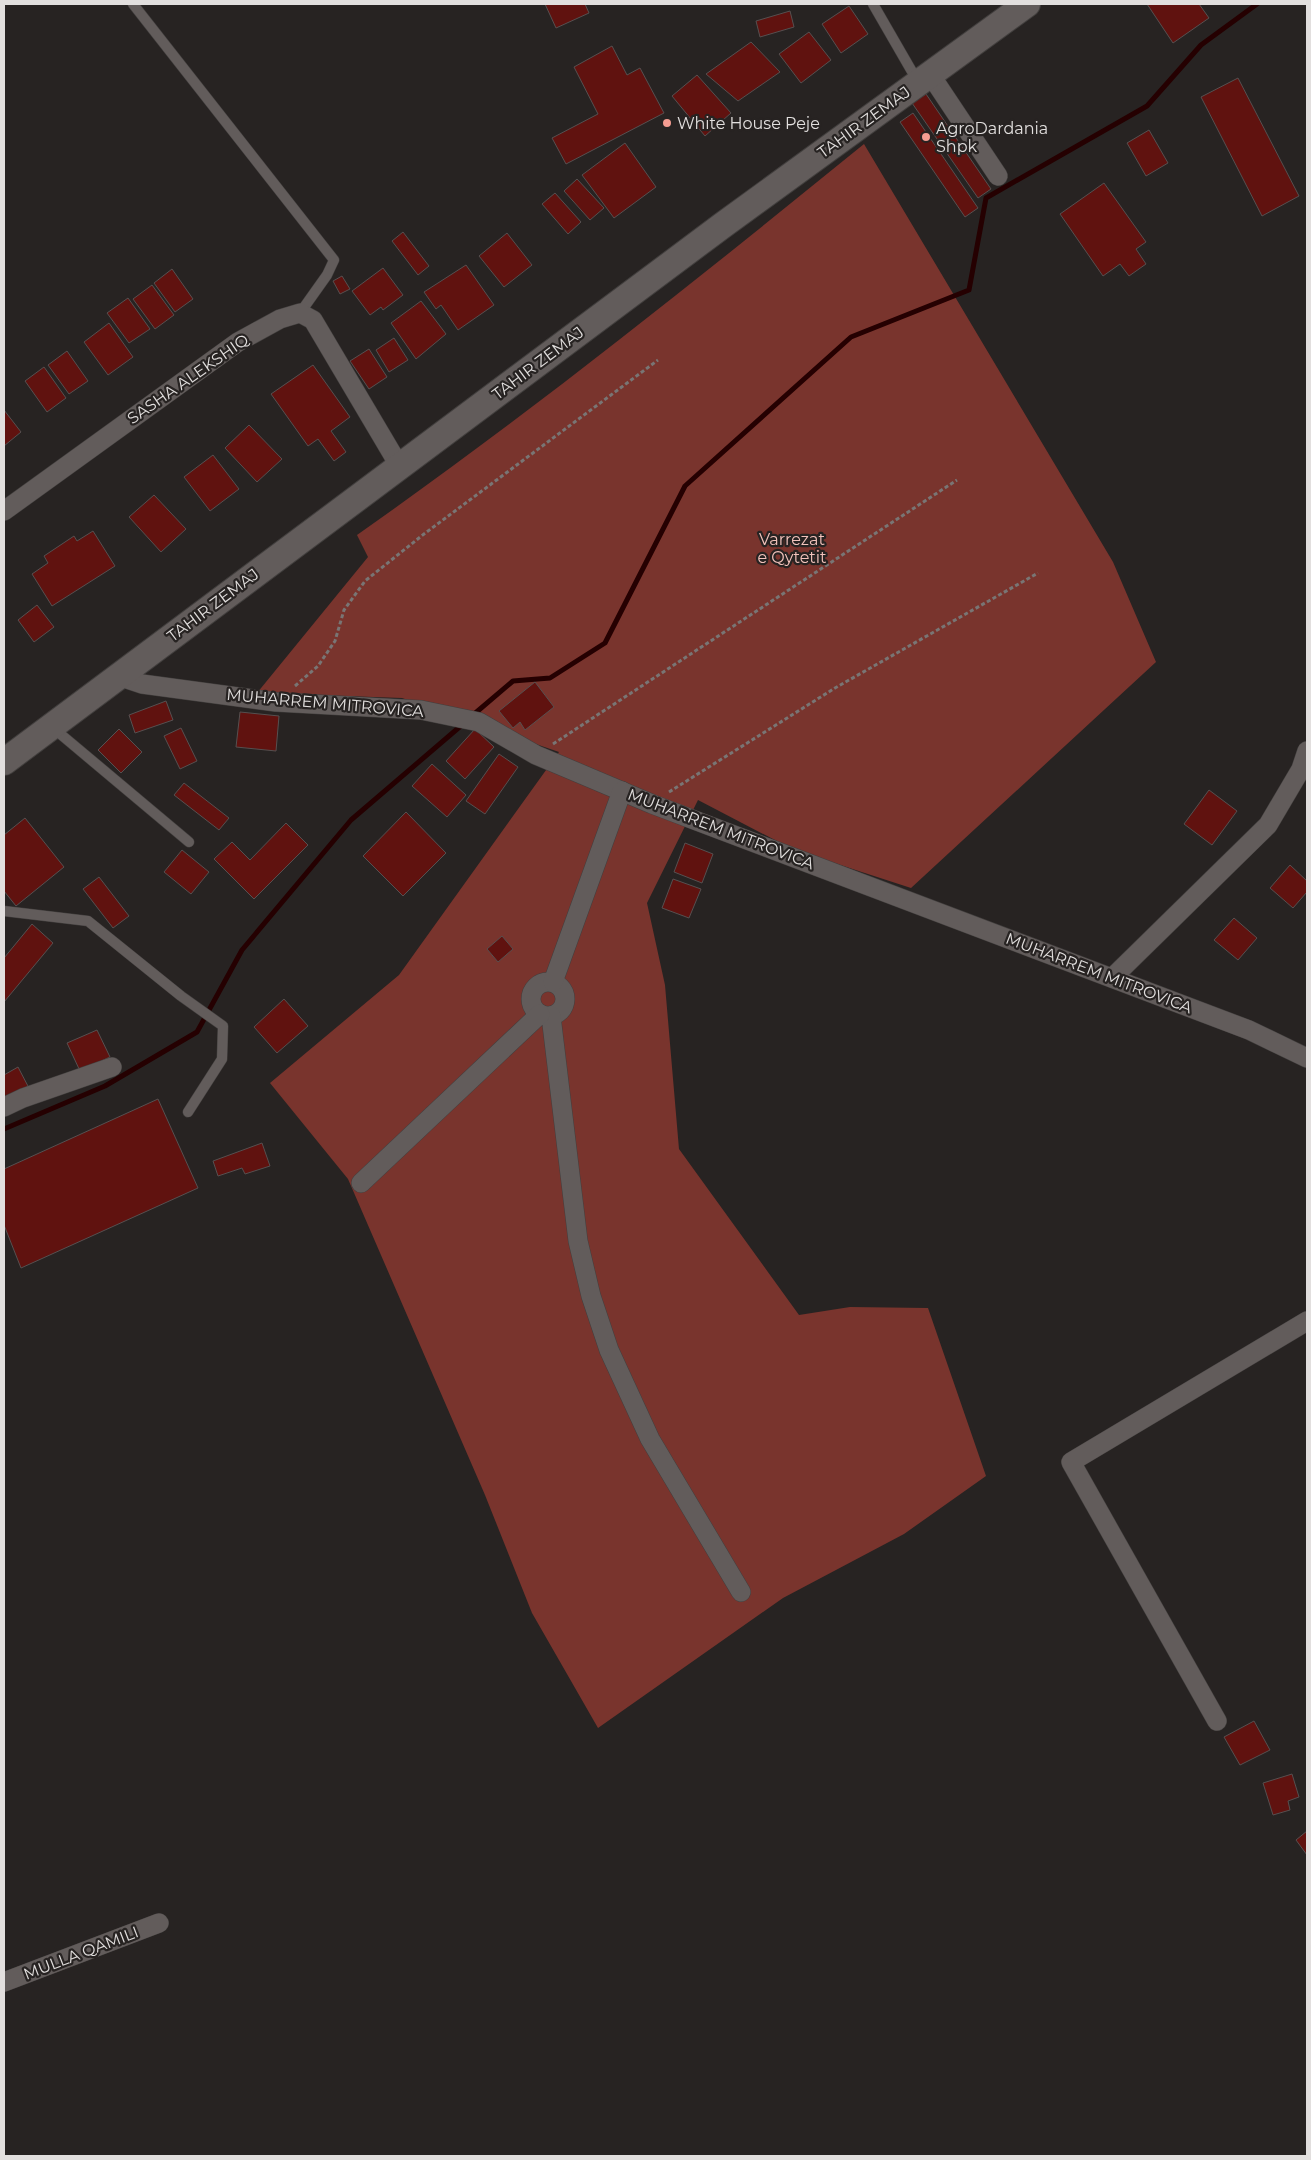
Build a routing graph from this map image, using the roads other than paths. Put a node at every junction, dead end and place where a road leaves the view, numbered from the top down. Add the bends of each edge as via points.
1 (133, 4) edge
2 (873, 4) edge
3 (1027, 4) edge
4 (924, 78) junction
5 (998, 176) dead end
6 (300, 313) junction
7 (400, 467) junction
8 (4, 511) edge
9 (118, 676) junction
10 (52, 726) junction
11 (1307, 751) edge
12 (4, 762) edge
13 (622, 792) junction
14 (189, 842) dead end
15 (4, 911) edge
16 (1112, 978) junction
17 (553, 982) junction
18 (546, 1015) junction
19 (1307, 1058) edge
20 (112, 1067) dead end
21 (4, 1108) edge
22 (188, 1112) dead end
23 (361, 1183) dead end
24 (1307, 1321) edge
25 (741, 1592) dead end
26 (1216, 1721) dead end
27 (159, 1923) dead end
28 (4, 1982) edge

1 - 6 lane via 334,260
2 - 4 lane
3 - 4 main road, TAHIR ZEMAJ
4 - 5 street
4 - 7 main road, TAHIR ZEMAJ
6 - 7 street via 314,320
6 - 8 street, SASHA ALEKSHIQ via 280,319 238,342
7 - 9 main road, TAHIR ZEMAJ
9 - 10 main road, TAHIR ZEMAJ
9 - 13 street, MUHARREM MITROVICA via 142,684 276,702 421,710 479,722 536,755
10 - 12 main road, TAHIR ZEMAJ
10 - 14 lane
11 - 16 street via 1301,769 1268,825
13 - 16 street, MUHARREM MITROVICA
13 - 17 street
15 - 22 lane via 88,921 223,1026 222,1059
16 - 19 street, MUHARREM MITROVICA via 1249,1030
17 - 18 street via 562,988 566,1000 561,1010
17 - 18 street via 541,983 533,990 532,1006
18 - 23 street
18 - 25 street via 578,1241 591,1296 609,1350 650,1439
20 - 21 street via 23,1098
24 - 26 street via 1072,1462
27 - 28 street, MULLA QAMILI

